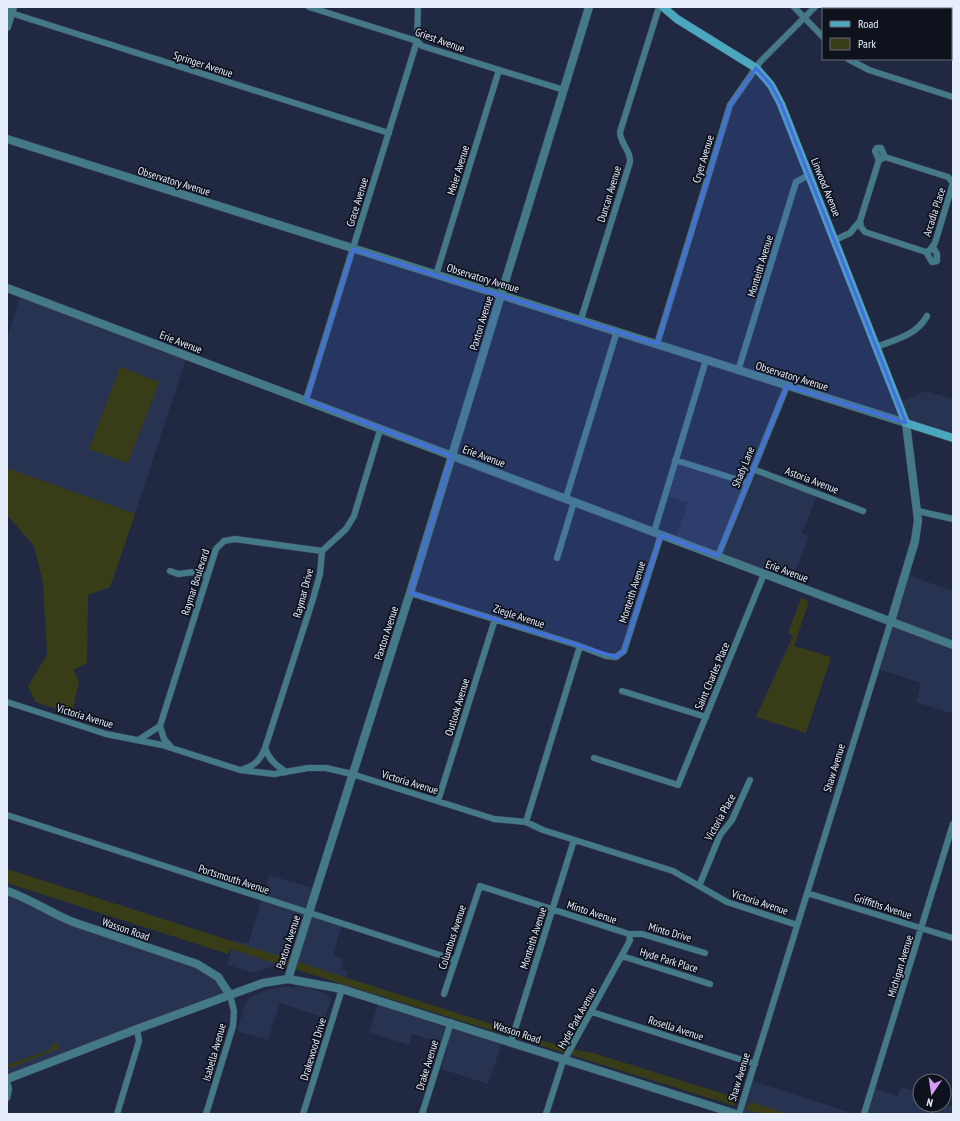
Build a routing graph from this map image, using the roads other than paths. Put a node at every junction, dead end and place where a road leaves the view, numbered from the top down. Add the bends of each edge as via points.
1 (309, 7) edge
2 (418, 7) edge
3 (589, 7) edge
4 (659, 7) edge
5 (663, 7) edge
6 (794, 7) edge
7 (816, 7) edge
8 (12, 10) edge
9 (804, 18) junction
10 (7, 28) edge
11 (822, 36) edge
12 (417, 41) junction
13 (850, 60) edge
14 (756, 68) junction
15 (499, 70) junction
16 (564, 90) junction
17 (953, 97) edge
18 (389, 133) junction
19 (7, 139) edge
20 (809, 175) junction
21 (951, 176) edge
22 (953, 186) edge
23 (860, 221) junction
24 (865, 232) junction
25 (850, 233) junction
26 (835, 240) junction
27 (933, 248) junction
28 (353, 249) junction
29 (926, 252) junction
30 (436, 275) junction
31 (7, 288) edge
32 (501, 296) junction
33 (927, 316) dead end
34 (581, 319) junction
35 (617, 331) junction
36 (657, 344) junction
37 (876, 347) junction
38 (706, 360) junction
39 (738, 371) junction
40 (787, 386) junction
41 (306, 400) junction
42 (906, 423) junction
43 (380, 430) junction
44 (953, 438) edge
45 (451, 456) junction
46 (675, 460) junction
47 (753, 469) junction
48 (748, 483) junction
49 (566, 498) junction
50 (574, 502) junction
51 (863, 511) dead end
52 (918, 511) junction
53 (953, 519) edge
54 (658, 533) junction
55 (322, 551) junction
56 (718, 556) junction
57 (557, 558) dead end
58 (170, 570) dead end
59 (764, 574) junction
60 (207, 576) junction
61 (410, 593) junction
62 (495, 619) junction
63 (891, 621) junction
64 (953, 645) edge
65 (580, 646) junction
66 (622, 654) joint
67 (622, 691) dead end
68 (7, 702) edge
69 (706, 717) junction
70 (160, 726) junction
71 (138, 740) junction
72 (172, 748) junction
73 (265, 748) junction
74 (594, 758) dead end
75 (240, 770) junction
76 (286, 772) junction
77 (352, 774) junction
78 (750, 780) dead end
79 (438, 801) junction
80 (7, 815) edge
81 (526, 822) junction
82 (953, 824) edge
83 (574, 840) junction
84 (480, 886) joint
85 (699, 886) junction
86 (7, 891) edge
87 (807, 893) junction
88 (553, 909) junction
89 (309, 914) junction
90 (797, 925) junction
91 (922, 929) junction
92 (629, 934) junction
93 (953, 938) edge
94 (705, 952) dead end
95 (622, 956) junction
96 (455, 960) junction
97 (288, 979) junction
98 (710, 984) dead end
99 (342, 989) junction
100 (444, 994) dead end
101 (230, 995) junction
102 (592, 1012) junction
103 (451, 1022) junction
104 (136, 1029) junction
105 (511, 1042) junction
106 (565, 1059) junction
107 (755, 1064) junction
108 (7, 1080) edge
109 (7, 1098) edge
110 (717, 1111) edge
111 (117, 1114) edge
112 (206, 1114) edge
113 (304, 1114) edge
114 (422, 1114) edge
115 (546, 1114) edge
116 (736, 1114) edge
117 (739, 1114) edge
118 (864, 1114) edge

1 - 12 street, Griest Avenue
2 - 12 street, Grace Avenue
3 - 16 street, Paxton Avenue
4 - 34 street, Duncan Avenue via 620,132 630,162
5 - 14 main road, Linwood Avenue via 677,19
6 - 9 street
7 - 9 street, Cryer Avenue
8 - 10 street
8 - 18 street, Springer Avenue
9 - 11 street
9 - 14 street, Cryer Avenue
12 - 15 street, Griest Avenue via 422,46
12 - 18 street, Grace Avenue
13 - 17 street via 869,70
14 - 20 main road, Linwood Avenue via 777,95
14 - 36 street, Cryer Avenue via 730,105
15 - 16 street, Griest Avenue
15 - 30 street, Meier Avenue
16 - 32 street, Paxton Avenue
18 - 28 street, Grace Avenue
19 - 28 street, Observatory Avenue
20 - 26 main road, Linwood Avenue
20 - 39 street, Monteith Avenue via 796,182
21 - 22 street, Arcadia Place
21 - 23 street, Arcadia Place via 882,158
22 - 27 street, Arcadia Place
23 - 24 street
23 - 25 street, Arcadia Place
24 - 25 street, Arcadia Place
24 - 29 street, Arcadia Place
25 - 26 street, Arcadia Place
26 - 37 main road, Linwood Avenue
27 - 29 street, Arcadia Place
27 - 29 street via 937,254 936,261 932,262
28 - 30 street, Observatory Avenue
28 - 41 street, Grace Avenue
30 - 32 street, Observatory Avenue
31 - 41 street, Erie Avenue
32 - 34 street, Observatory Avenue
32 - 45 street, Paxton Avenue
33 - 37 street via 919,329
34 - 35 street, Observatory Avenue
35 - 36 street, Observatory Avenue
35 - 49 street
36 - 38 street, Observatory Avenue
37 - 42 main road, Linwood Avenue
38 - 39 street, Observatory Avenue
38 - 46 street, Monteith Avenue
39 - 40 street, Observatory Avenue
40 - 42 street, Observatory Avenue
40 - 47 street, Shady Lane
41 - 43 street, Erie Avenue
42 - 44 main road, Observatory Avenue
42 - 52 street, Shaw Avenue
43 - 45 street, Erie Avenue
43 - 55 street via 354,516 346,529
45 - 49 street, Erie Avenue
45 - 61 street, Paxton Avenue
46 - 48 street
46 - 54 street, Monteith Avenue
47 - 48 street, Shady Lane
47 - 51 street, Astoria Avenue
48 - 56 street, Shady Lane
49 - 50 street, Erie Avenue
50 - 54 street, Erie Avenue
50 - 57 street
52 - 53 street
52 - 63 street, Shaw Avenue via 915,541
54 - 56 street, Erie Avenue
54 - 66 street, Monteith Avenue
55 - 60 street, Raymar Boulevard via 229,539 216,549
55 - 73 street, Raymar Drive via 320,574
56 - 59 street, Erie Avenue
58 - 60 street via 178,574 194,572
59 - 63 street, Erie Avenue
59 - 69 street, Saint Charles Place
60 - 70 street, Raymar Boulevard
61 - 62 street, Ziegle Avenue
61 - 77 street, Paxton Avenue
62 - 65 street, Ziegle Avenue
62 - 79 street, Outlook Avenue
63 - 64 street, Erie Avenue
63 - 87 street, Shaw Avenue
65 - 66 street, Ziegle Avenue via 611,657
65 - 81 street
67 - 69 street
68 - 71 street, Victoria Avenue via 106,734
69 - 74 street, Saint Charles Place via 678,785
70 - 71 street
70 - 72 street via 164,739
71 - 72 street, Victoria Avenue
72 - 75 street, Victoria Avenue
73 - 75 street, Raymar Drive via 262,757 256,763
73 - 76 street via 273,763
75 - 76 street, Victoria Avenue via 263,774
76 - 77 street, Victoria Avenue via 326,768
77 - 79 street, Victoria Avenue
77 - 89 street, Paxton Avenue
78 - 85 street, Victoria Place via 732,820 720,835
79 - 81 street, Victoria Avenue via 494,819
80 - 89 street, Portsmouth Avenue
81 - 83 street, Victoria Avenue
82 - 91 street, Michigan Avenue
83 - 85 street, Victoria Avenue via 673,871
83 - 88 street, Monteith Avenue
84 - 88 street, Minto Avenue
84 - 96 street, Columbus Avenue
85 - 90 street, Victoria Avenue via 727,902
86 - 101 street, Wasson Road via 26,897 73,922 198,964 218,977
87 - 90 street, Shaw Avenue
87 - 91 street, Griffiths Avenue
88 - 92 street, Minto Avenue
88 - 105 street, Monteith Avenue
89 - 96 street, Portsmouth Avenue
89 - 97 street, Paxton Avenue
90 - 107 street, Shaw Avenue
91 - 93 street, Griffiths Avenue
91 - 118 street, Michigan Avenue
92 - 94 street, Minto Drive via 642,934
92 - 95 street, Hyde Park Avenue via 630,940
95 - 98 street, Hyde Park Place
95 - 102 street, Hyde Park Avenue
96 - 100 street, Columbus Avenue
97 - 99 street, Wasson Road
97 - 101 street, Paxton Avenue via 263,983
99 - 103 street, Wasson Road
99 - 113 street, Drakewood Drive
101 - 104 street, Paxton Avenue
101 - 112 street, Isabella Avenue via 234,1011 233,1026
102 - 106 street, Hyde Park Avenue
102 - 107 street, Rosella Avenue
103 - 105 street, Wasson Road
103 - 114 street, Drake Avenue
104 - 108 street, Paxton Avenue
104 - 111 street via 139,1041
105 - 106 street, Wasson Road
106 - 110 street, Wasson Road
106 - 115 street, Hyde Park Avenue
107 - 117 street, Shaw Avenue
108 - 109 street
110 - 116 street, Wasson Road

